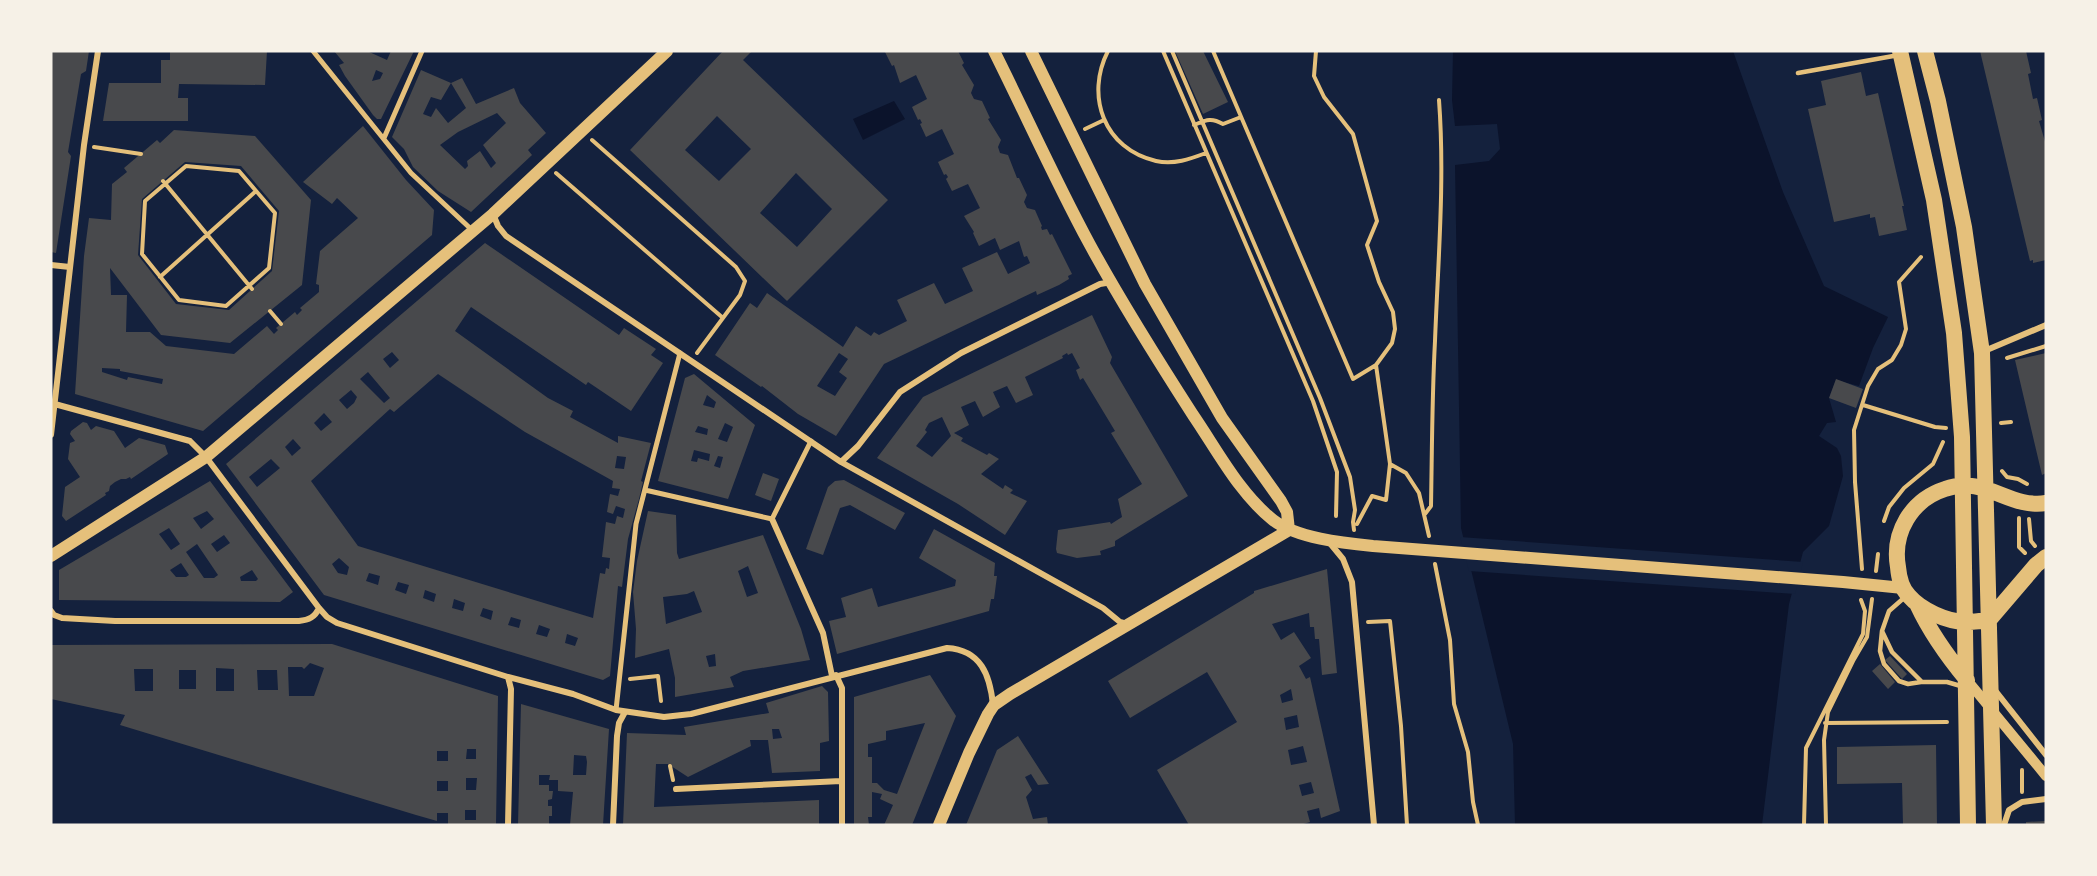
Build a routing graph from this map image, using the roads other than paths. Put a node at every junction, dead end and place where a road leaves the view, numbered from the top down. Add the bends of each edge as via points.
1 (98, 51) edge
2 (313, 51) edge
3 (422, 51) edge
4 (667, 51) edge
5 (994, 51) edge
6 (1031, 51) edge
7 (1924, 51) edge
8 (1900, 53) edge
9 (1798, 73) dead end
10 (384, 138) junction
11 (493, 214) junction
12 (474, 231) junction
13 (51, 265) edge
14 (70, 267) junction
15 (1112, 282) junction
16 (2046, 325) edge
17 (680, 352) junction
18 (1982, 353) junction
19 (53, 403) edge
20 (51, 435) edge
21 (811, 441) junction
22 (206, 457) junction
23 (841, 462) junction
24 (1963, 485) junction
25 (1986, 488) junction
26 (645, 490) junction
27 (2046, 503) edge
28 (772, 519) junction
29 (1288, 530) junction
30 (1326, 539) junction
31 (51, 556) edge
32 (2040, 557) edge
33 (1909, 596) junction
34 (319, 608) junction
35 (51, 611) edge
36 (1989, 620) junction
37 (1964, 622) junction
38 (1127, 625) junction
39 (1882, 632) junction
40 (834, 675) junction
41 (508, 677) junction
42 (1922, 682) junction
43 (1967, 684) junction
44 (1991, 684) junction
45 (994, 705) junction
46 (1991, 708) junction
47 (616, 710) junction
48 (625, 712) junction
49 (2046, 754) edge
50 (2046, 776) edge
51 (841, 781) junction
52 (676, 789) dead end
53 (2046, 799) edge
54 (508, 825) edge
55 (613, 825) edge
56 (842, 825) edge
57 (939, 825) edge
58 (1374, 825) edge
59 (1968, 825) edge
60 (1994, 825) edge
61 (2004, 825) edge

1 - 14 street
2 - 10 street
3 - 10 street
4 - 11 main road
5 - 15 main road
6 - 29 main road via 1145,284 1222,418 1281,501 1287,512
7 - 18 highway via 1964,227
8 - 9 lane
8 - 24 highway via 1934,200 1954,333
10 - 12 street via 411,173
11 - 12 main road
11 - 17 street via 506,236
12 - 22 main road
13 - 14 street
14 - 19 street
15 - 23 street via 1100,284 961,353 900,392
15 - 29 main road via 1234,477 1265,513
16 - 18 street
17 - 21 street
17 - 26 street
18 - 25 highway
19 - 20 street
19 - 22 street via 179,436
21 - 23 street
21 - 28 street
22 - 31 main road
22 - 34 street
23 - 38 street
24 - 25 highway
24 - 33 highway via 1929,495 1916,505 1903,524 1896,545 1897,562
24 - 37 highway
25 - 27 highway via 2018,501
25 - 36 highway
26 - 28 street
26 - 47 street via 636,524
28 - 40 street via 823,633
29 - 30 main road
29 - 38 main road
30 - 33 main road via 1408,549 1843,582
30 - 58 street via 1343,559 1352,582
32 - 36 highway
33 - 37 highway via 1946,618
33 - 39 lane via 1889,611
33 - 43 highway
34 - 35 street via 316,615 299,621 115,621 62,618
34 - 41 street via 337,623
36 - 37 highway
36 - 44 highway
37 - 43 highway
38 - 45 main road
39 - 42 lane via 1892,652
39 - 42 lane via 1880,651 1884,664 1899,681
40 - 45 street via 959,648 971,654 986,672
40 - 48 street via 691,714 664,717
40 - 51 street via 842,688
41 - 47 street
41 - 54 street
42 - 43 lane
43 - 46 street
43 - 59 highway
44 - 46 highway
44 - 49 street
45 - 57 main road
46 - 50 street
46 - 60 highway
47 - 48 street
48 - 55 street via 617,736
51 - 52 street
51 - 56 street
53 - 61 street via 2022,802 2009,810

